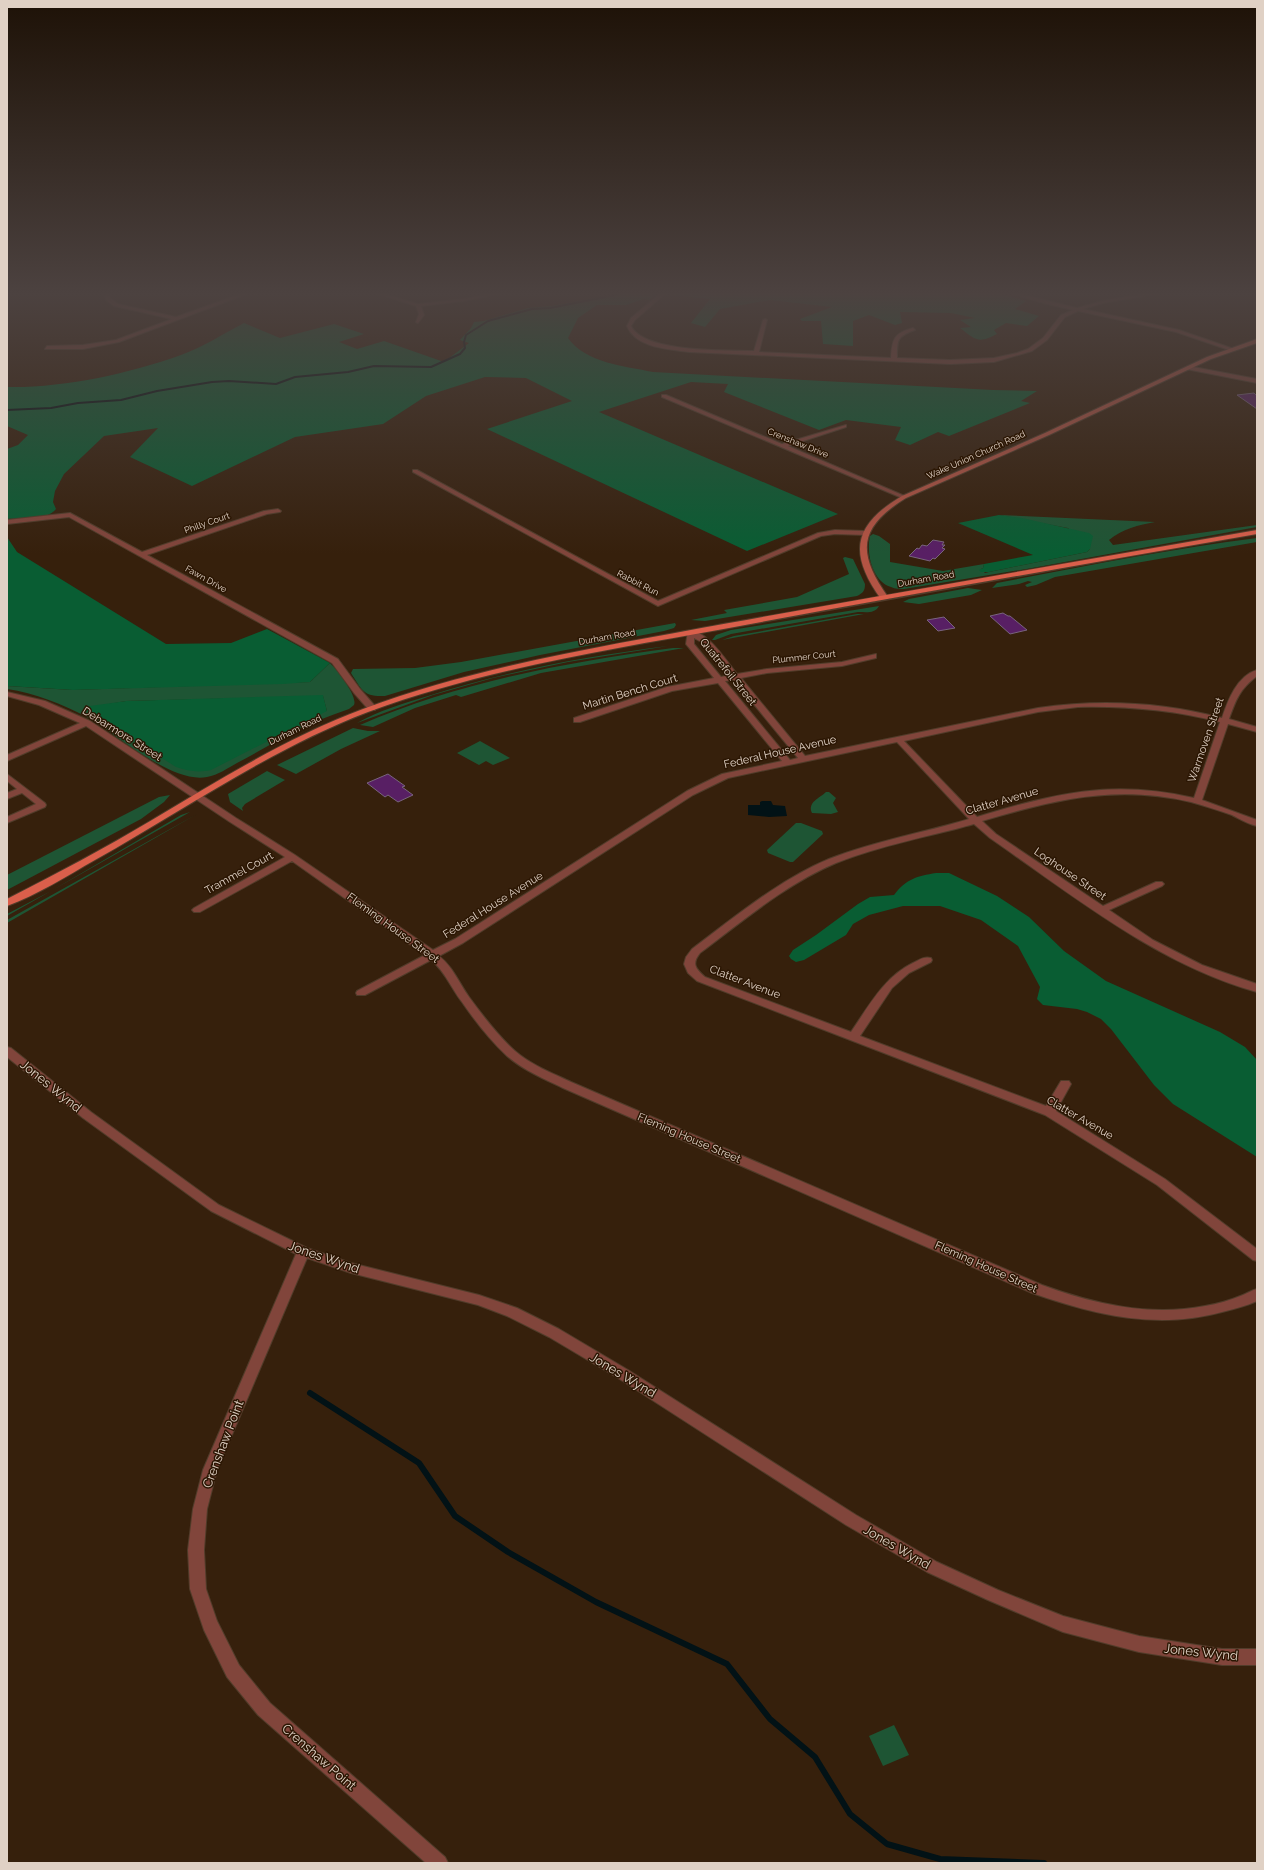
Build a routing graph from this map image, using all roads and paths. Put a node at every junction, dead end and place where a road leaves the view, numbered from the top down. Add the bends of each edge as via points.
1 (1164, 379) edge
2 (664, 396) dead end
3 (844, 426) dead end
4 (782, 446) junction
5 (415, 471) dead end
6 (904, 497) junction
7 (278, 511) dead end
8 (7, 522) edge
9 (1257, 532) edge
10 (866, 533) junction
11 (142, 554) junction
12 (884, 597) junction
13 (691, 633) junction
14 (873, 656) dead end
15 (1257, 672) edge
16 (736, 677) junction
17 (720, 679) junction
18 (7, 694) edge
19 (372, 708) junction
20 (577, 720) dead end
21 (1225, 720) junction
22 (87, 723) junction
23 (1257, 730) edge
24 (898, 739) junction
25 (7, 758) edge
26 (803, 759) junction
27 (787, 762) junction
28 (7, 777) edge
29 (22, 790) junction
30 (7, 796) edge
31 (198, 796) junction
32 (1197, 800) junction
33 (7, 820) edge
34 (976, 821) junction
35 (1257, 824) edge
36 (292, 857) junction
37 (1158, 884) dead end
38 (7, 903) edge
39 (196, 910) dead end
40 (1102, 910) junction
41 (433, 955) junction
42 (927, 960) dead end
43 (1257, 988) edge
44 (361, 993) dead end
45 (854, 1036) junction
46 (7, 1051) edge
47 (1065, 1084) dead end
48 (1049, 1112) junction
49 (303, 1252) junction
50 (1257, 1256) edge
51 (1257, 1294) edge
52 (1257, 1657) edge
53 (439, 1863) edge

1 - 6 street, Wake Union Church Road
2 - 4 street, Crenshaw Drive
3 - 4 street
4 - 6 street, Crenshaw Drive
5 - 10 street, Rabbit Run via 658,604 820,534
6 - 10 street, Wake Union Church Road via 876,516
7 - 11 street, Philly Court via 266,512
8 - 11 street, Fawn Drive via 70,515
9 - 12 main road, Durham Road
10 - 12 street, Wake Union Church Road via 863,544 866,566
11 - 19 street, Fawn Drive via 335,661 356,691
12 - 13 main road, Durham Road
13 - 16 street, Quatrefoil Street via 706,641
13 - 17 street, Quatrefoil Street via 690,644
13 - 19 main road, Durham Road via 504,668 436,686
14 - 16 street, Plummer Court via 842,664 804,666
15 - 21 street, Warmoven Street via 1244,682 1233,696
16 - 17 street, Martin Bench Court
16 - 26 street, Quatrefoil Street
17 - 20 street, Martin Bench Court via 664,691
17 - 27 street, Quatrefoil Street
18 - 22 street, Debarmore Street via 42,703
19 - 31 main road, Durham Road via 304,737
21 - 23 street, Federal House Avenue
21 - 24 street, Federal House Avenue via 1179,711 1123,705 1078,705 1038,710
21 - 32 street, Warmoven Street
22 - 25 street
22 - 31 street, Debarmore Street
24 - 26 street, Federal House Avenue
24 - 34 street, Loghouse Street
26 - 27 street, Federal House Avenue
27 - 41 street, Federal House Avenue via 725,776 691,793 460,941
28 - 29 street
29 - 30 street
29 - 33 street via 42,805
31 - 36 street, Fleming House Street
31 - 38 main road, Durham Road via 65,873
32 - 34 street, Clatter Avenue via 1148,792 1100,791 1065,796
32 - 35 street, Clatter Avenue via 1236,813
34 - 40 street, Loghouse Street via 993,836
34 - 45 street, Clatter Avenue via 876,847 818,868 765,901 696,950 691,957 689,964 702,979
36 - 39 street, Trammel Court
36 - 41 street, Fleming House Street
37 - 40 street
40 - 43 street, Loghouse Street via 1176,957
41 - 44 street, Federal House Avenue
41 - 51 street, Fleming House Street via 444,965 493,1035 512,1054 536,1070 1038,1289 1104,1311 1139,1315 1211,1311
42 - 45 street via 906,971 888,986
45 - 48 street, Clatter Avenue
46 - 49 street, Jones Wynd via 87,1115 215,1208
47 - 48 street
48 - 50 street, Clatter Avenue via 1161,1182
49 - 52 street, Jones Wynd via 351,1268 478,1300 512,1312 554,1333 623,1374 852,1520 932,1567 993,1595 1063,1624 1139,1644 1222,1657
49 - 53 street, Crenshaw Point via 210,1470 198,1523 198,1589 210,1624 233,1671 264,1709

